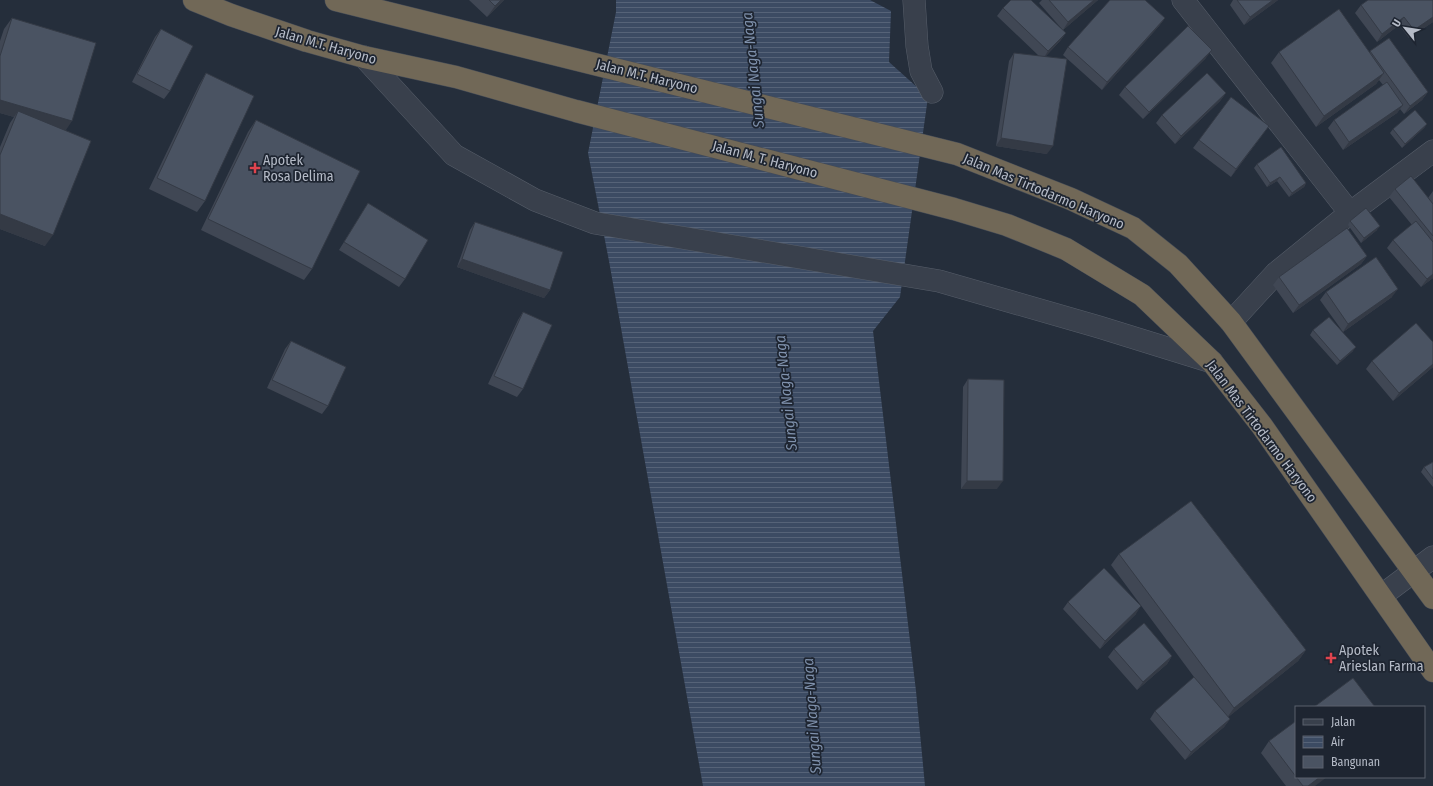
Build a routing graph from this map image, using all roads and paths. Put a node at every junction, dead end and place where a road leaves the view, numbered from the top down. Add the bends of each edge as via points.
1 (194, 0) edge
2 (336, 0) edge
3 (914, 0) edge
4 (1183, 0) edge
5 (364, 57) junction
6 (932, 92) dead end
7 (576, 111) joint
8 (1433, 151) edge
9 (957, 154) joint
10 (954, 209) joint
11 (1350, 213) junction
12 (1231, 322) junction
13 (1212, 362) junction
14 (1433, 557) edge
15 (1413, 572) junction
16 (1381, 596) junction
17 (1433, 598) edge
18 (1433, 671) edge

1 - 5 highway, Jalan M.T. Haryono via 307,41
2 - 9 highway, Jalan M.T. Haryono
3 - 6 street via 921,71
4 - 11 street
5 - 7 highway, Jalan M.T. Haryono via 456,78
5 - 13 street via 454,155 535,200 595,223 939,281
7 - 10 highway, Jalan M. T. Haryono
8 - 11 street
9 - 12 highway, Jalan Mas Tirtodarmo Haryono via 1070,199 1133,228 1178,264
10 - 13 highway, Jalan Mas Tirtodarmo Haryono via 1008,225 1066,249 1142,295
11 - 12 street via 1276,273
12 - 15 highway, Jalan Mas Tirtodarmo Haryono
13 - 16 highway, Jalan Mas Tirtodarmo Haryono via 1262,426
14 - 15 street
15 - 16 street
15 - 17 highway, Jalan Mas Tirtodarmo Haryono
16 - 18 highway, Jalan Mas Tirtodarmo Haryono

